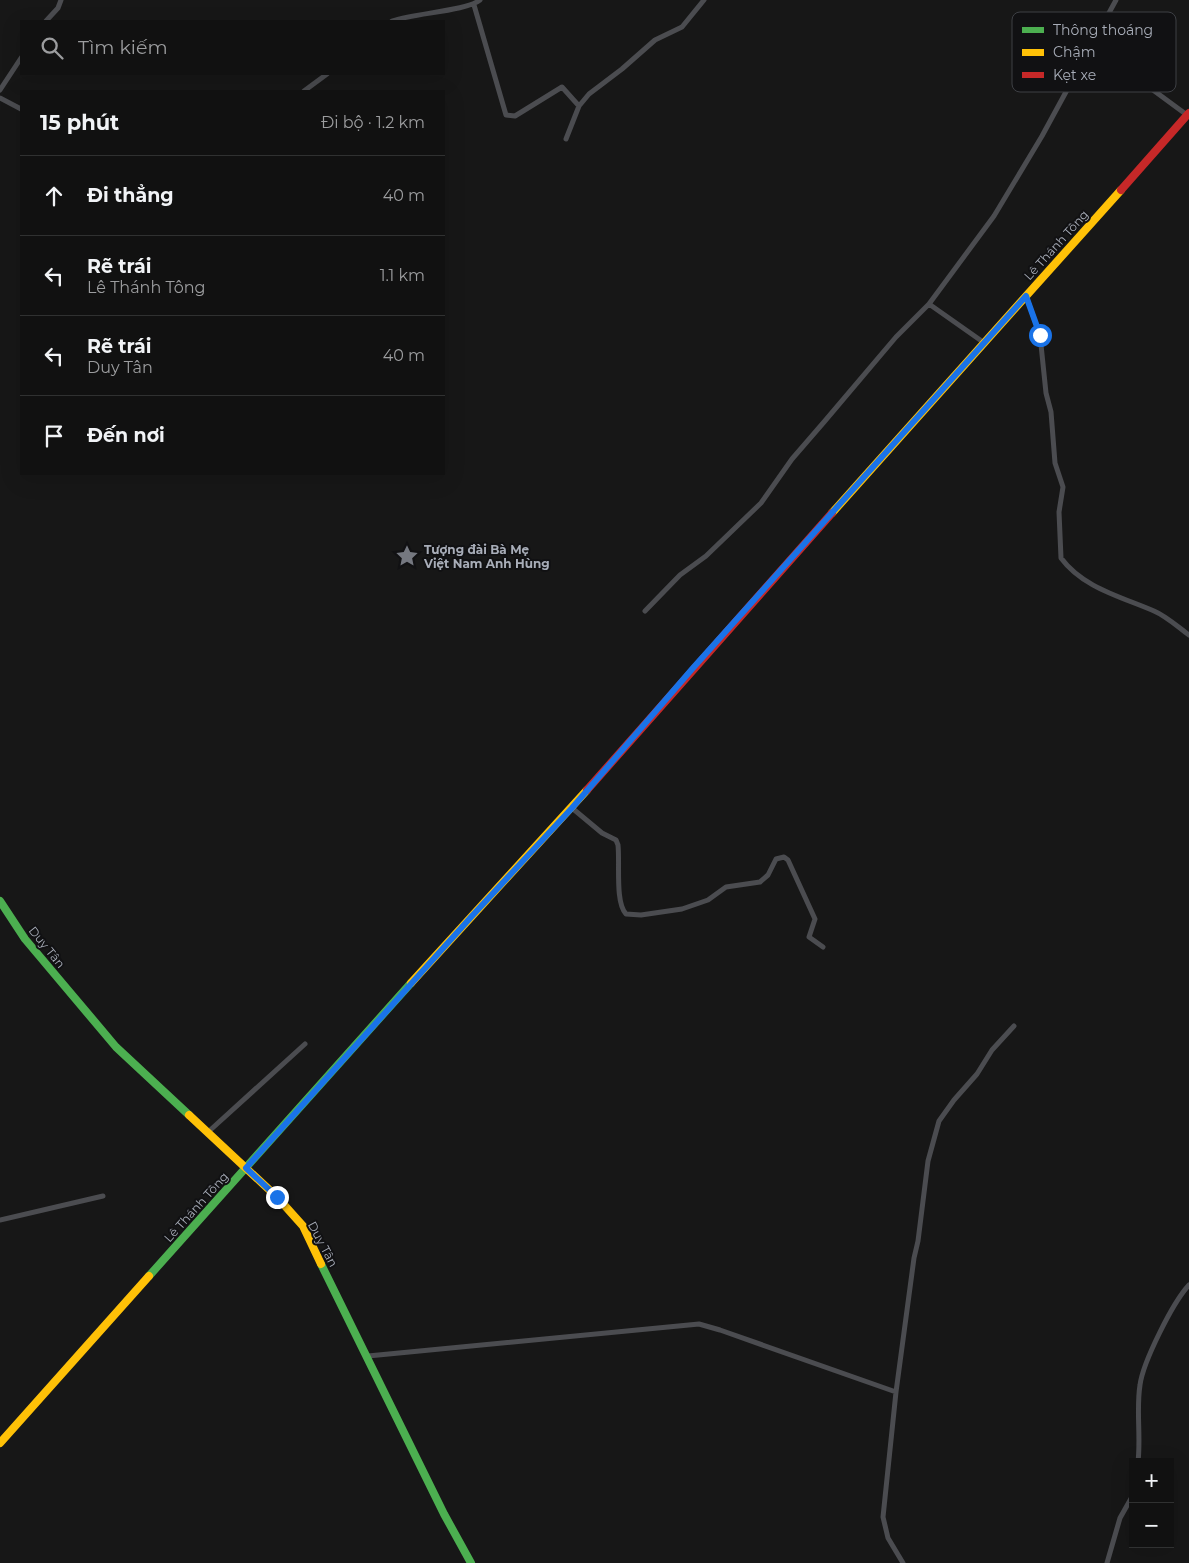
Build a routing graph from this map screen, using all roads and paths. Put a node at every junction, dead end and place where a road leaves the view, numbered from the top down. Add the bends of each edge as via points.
1 (61, 0) edge
2 (480, 0) edge
3 (704, 0) edge
4 (1116, 0) edge
5 (474, 4) junction
6 (1110, 12) edge
7 (47, 20) edge
8 (396, 20) edge
9 (20, 60) edge
10 (326, 75) edge
11 (0, 90) edge
12 (306, 90) edge
13 (1066, 92) edge
14 (1156, 92) edge
15 (0, 98) edge
16 (579, 106) junction
17 (20, 108) edge
18 (1188, 114) edge
19 (566, 139) dead end
20 (1026, 296) junction
21 (929, 304) junction
22 (984, 342) junction
23 (645, 611) dead end
24 (1189, 635) edge
25 (572, 808) junction
26 (0, 901) edge
27 (823, 947) dead end
28 (1014, 1026) dead end
29 (305, 1044) dead end
30 (207, 1133) junction
31 (246, 1168) junction
32 (103, 1196) dead end
33 (0, 1220) edge
34 (1189, 1285) edge
35 (368, 1356) junction
36 (896, 1392) junction
37 (0, 1443) edge
38 (1138, 1458) edge
39 (1129, 1502) edge
40 (471, 1563) edge
41 (903, 1563) edge
42 (1107, 1563) edge

1 - 7 street
2 - 5 street
3 - 16 street via 682,27 654,40
4 - 6 street
5 - 8 street
5 - 16 street via 506,115 515,116 562,86
9 - 11 street
10 - 12 street
13 - 21 street via 994,216
14 - 18 street
15 - 17 street
16 - 19 street
18 - 20 street, Lê Thánh Tông
20 - 22 street, Lê Thánh Tông
20 - 24 street via 1040,335 1055,463 1063,487 1060,558 1086,581 1109,594 1156,612
21 - 22 street
21 - 23 street via 896,337 792,459 761,503
22 - 25 street, Lê Thánh Tông
25 - 27 street via 602,833 616,840 620,883 618,900 626,914 682,909 708,900 726,886 760,882 768,875 776,859 784,857 815,919 808,937
25 - 31 street, Lê Thánh Tông
26 - 30 street, Duy Tân via 25,939 116,1047
28 - 36 street via 945,1111 932,1141
29 - 30 street
30 - 31 street, Duy Tân
31 - 35 street, Duy Tân via 303,1226
31 - 37 street, Lê Thánh Tông
32 - 33 street
34 - 38 street via 1158,1336 1145,1365 1140,1385
35 - 36 street via 699,1324
35 - 40 street, Duy Tân
36 - 41 street via 884,1524 888,1538
39 - 42 street via 1120,1518

